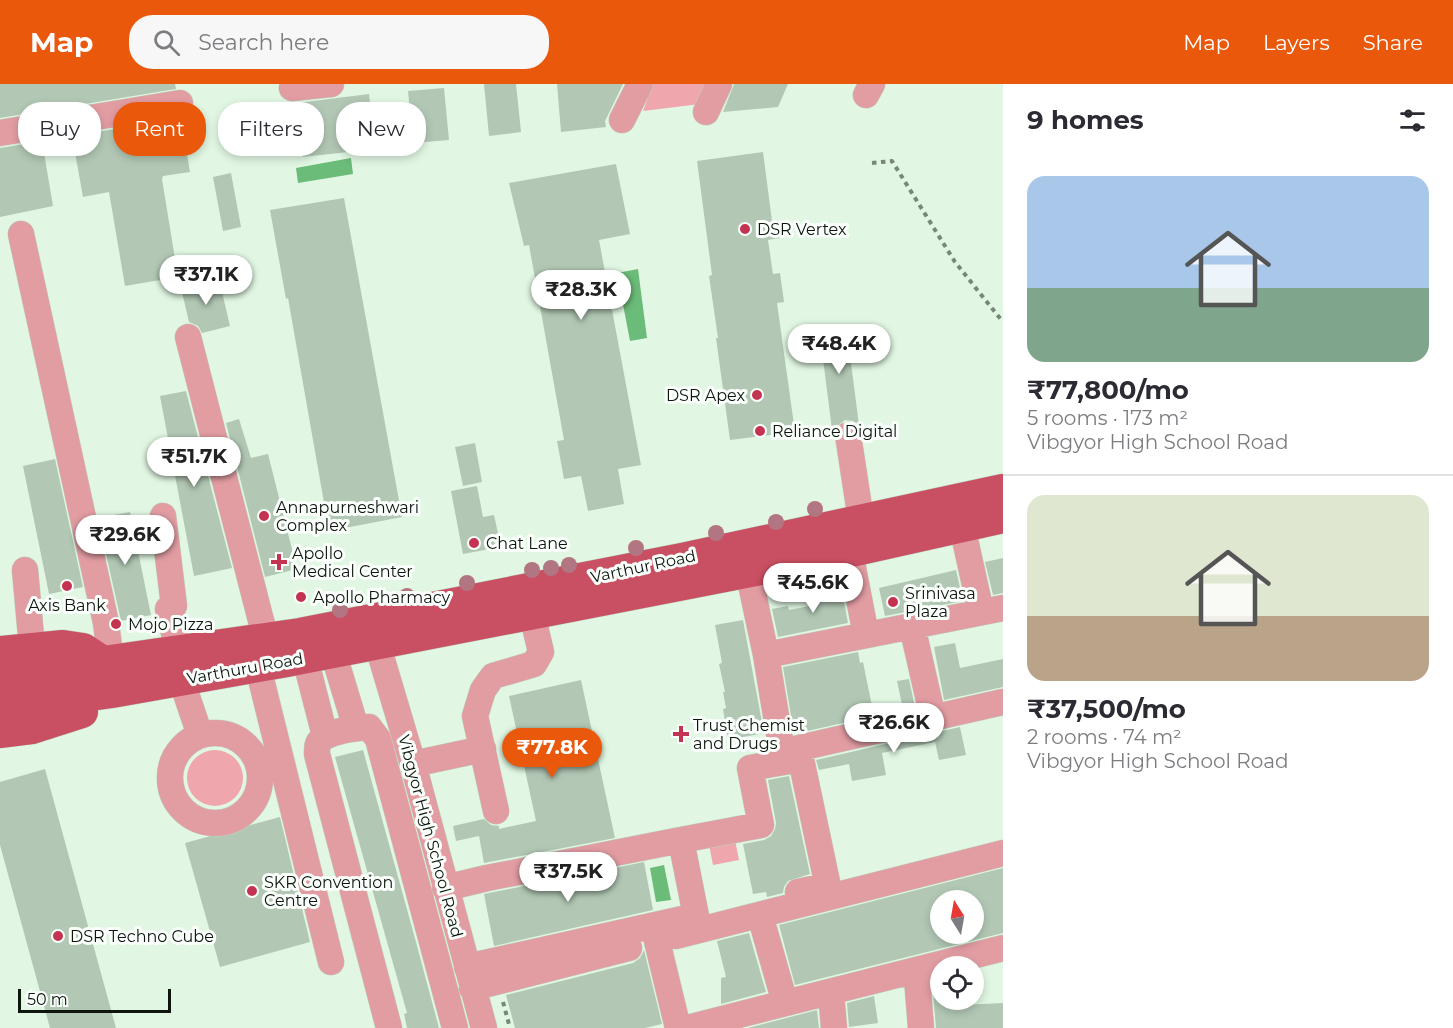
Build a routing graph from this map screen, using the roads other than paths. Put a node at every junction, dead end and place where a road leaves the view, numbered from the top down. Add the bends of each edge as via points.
1 (331, 84) edge
2 (640, 84) edge
3 (719, 84) edge
4 (292, 88) dead end
5 (706, 112) dead end
6 (113, 114) edge
7 (622, 120) dead end
8 (0, 133) edge
9 (21, 234) dead end
10 (188, 337) dead end
11 (848, 435) dead end
12 (1003, 490) edge
13 (163, 516) dead end
14 (1003, 517) edge
15 (861, 520) junction
16 (962, 526) junction
17 (849, 552) junction
18 (743, 564) junction
19 (25, 570) dead end
20 (992, 610) edge
21 (532, 614) junction
22 (912, 626) junction
23 (866, 635) junction
24 (377, 644) junction
25 (32, 648) junction
26 (269, 648) junction
27 (0, 652) edge
28 (319, 655) junction
29 (766, 655) junction
30 (180, 666) junction
31 (109, 672) junction
32 (0, 680) edge
33 (1003, 702) edge
34 (0, 708) edge
35 (933, 718) junction
36 (356, 728) junction
37 (0, 732) edge
38 (200, 735) dead end
39 (325, 736) junction
40 (483, 749) junction
41 (413, 764) junction
42 (496, 811) dead end
43 (681, 840) junction
44 (1003, 853) edge
45 (445, 888) junction
46 (760, 915) junction
47 (696, 916) junction
48 (657, 941) junction
49 (1003, 948) edge
50 (331, 962) dead end
51 (470, 977) junction
52 (917, 979) dead end
53 (785, 1003) junction
54 (389, 1028) edge
55 (455, 1028) edge
56 (484, 1028) edge
57 (678, 1028) edge
58 (687, 1028) edge
59 (921, 1028) edge

1 - 4 street
2 - 7 street
3 - 5 street
6 - 8 street
9 - 31 street via 106,623
10 - 26 street
11 - 15 street
12 - 15 main road, Varthur Road
13 - 30 street via 174,606 168,609
14 - 16 main road, Varthur Road
15 - 18 main road, Varthur Road
16 - 17 main road, Varthur Road
16 - 20 street
17 - 18 main road, Varthur Road
17 - 23 street
18 - 21 main road, Varthur Road
18 - 26 main road, Varthur Road via 559,584
18 - 29 street
19 - 25 street
20 - 22 street
21 - 24 main road, Varthur Road
21 - 40 street via 541,652 534,664 493,676 483,690 475,716
22 - 23 street
22 - 35 street
23 - 29 street
24 - 28 main road, Varthuru Road
24 - 41 street, Vibgyor High School Road
25 - 27 main road
25 - 31 main road via 83,649
26 - 28 main road, Varthuru Road
26 - 30 main road, Varthuru Road
26 - 50 street
28 - 36 street
28 - 39 street
29 - 35 street via 782,752
30 - 31 main road, Varthuru Road
30 - 38 street
31 - 32 main road
31 - 34 main road
31 - 37 main road via 98,707 32,728
33 - 35 street
36 - 39 street
36 - 55 street via 369,727 378,739
39 - 54 street via 318,742 316,754
40 - 41 street
40 - 42 street
41 - 45 street, Vibgyor High School Road
43 - 45 street
43 - 47 street
43 - 47 street via 760,825 750,768 801,759 827,882 821,887
44 - 46 street
45 - 51 street, Vibgyor High School Road
46 - 48 street
46 - 53 street
47 - 51 street
48 - 51 street
48 - 57 street via 659,991
49 - 53 street
51 - 56 street, Vibgyor High School Road
52 - 59 street
53 - 58 street

